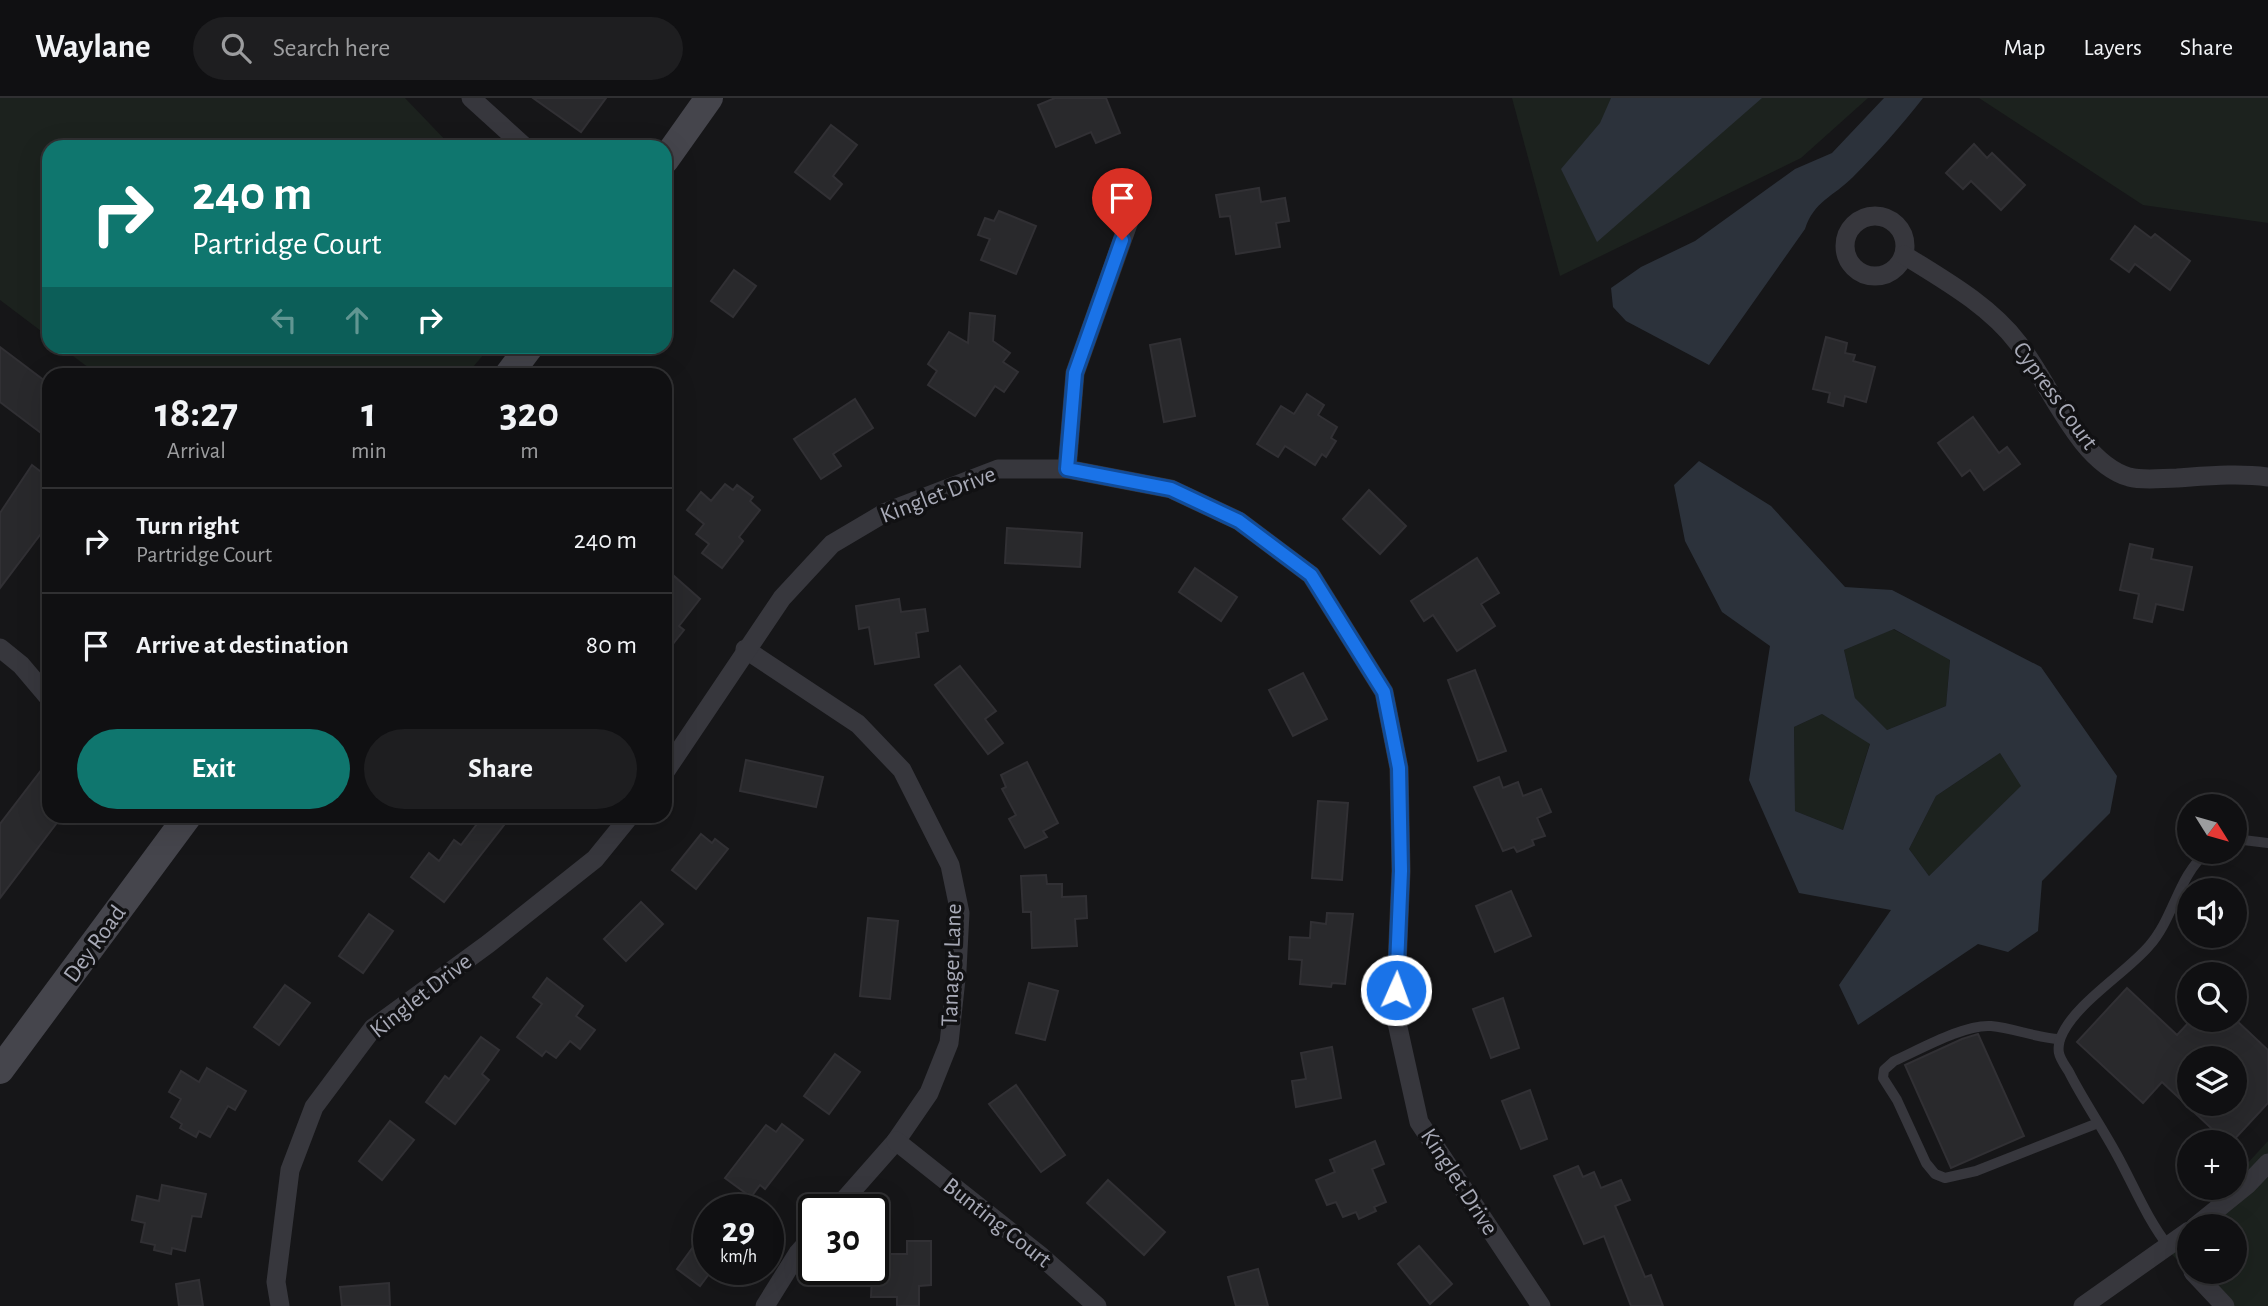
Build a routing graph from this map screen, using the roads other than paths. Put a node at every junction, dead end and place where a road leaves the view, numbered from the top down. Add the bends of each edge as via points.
1 (471, 98) edge
2 (709, 98) edge
3 (517, 140) edge
4 (672, 150) edge
5 (1129, 221) dead end
6 (1904, 255) dead end
7 (1067, 469) junction
8 (2268, 477) edge
9 (0, 648) edge
10 (745, 649) junction
11 (42, 690) edge
12 (672, 761) edge
13 (183, 823) edge
14 (624, 823) edge
15 (2247, 840) edge
16 (2268, 843) edge
17 (2195, 864) edge
18 (2060, 1039) junction
19 (0, 1070) edge
20 (2098, 1123) junction
21 (895, 1141) junction
22 (2268, 1163) edge
23 (849, 1194) edge
24 (2210, 1214) edge
25 (2177, 1241) edge
26 (2169, 1247) junction
27 (798, 1253) edge
28 (2177, 1255) edge
29 (2204, 1284) edge
30 (280, 1306) edge
31 (765, 1306) edge
32 (1097, 1306) edge
33 (1541, 1306) edge
34 (2083, 1306) edge
35 (2225, 1306) edge

1 - 3 street
2 - 4 main road
5 - 7 street via 1075,373
6 - 8 street, Cypress Court via 1972,299 2001,324 2018,342 2072,428 2111,468 2148,479
7 - 10 street, Kinglet Drive via 998,469 886,512 832,544 782,597
7 - 33 street, Kinglet Drive via 1171,489 1239,521 1311,575 1384,692 1399,768 1401,871 1395,1014 1419,1122
9 - 11 street
10 - 12 street, Kinglet Drive
10 - 21 street, Tanager Lane via 858,724 902,770 950,865 960,913 949,1043 929,1093
13 - 19 main road, Dey Road
14 - 30 street, Kinglet Drive via 595,859 373,1028 314,1107 290,1170 276,1282
15 - 16 lane
17 - 18 lane via 2149,947 2104,987
18 - 20 lane via 2059,1053
18 - 20 lane via 1978,1026 1894,1062 1884,1070 1883,1078 1926,1163 1945,1178 2007,1160
20 - 26 lane
21 - 23 street, Tanager Lane
21 - 32 street, Bunting Court
22 - 24 street
25 - 26 street
26 - 28 street
26 - 34 street
27 - 31 street
29 - 35 street

